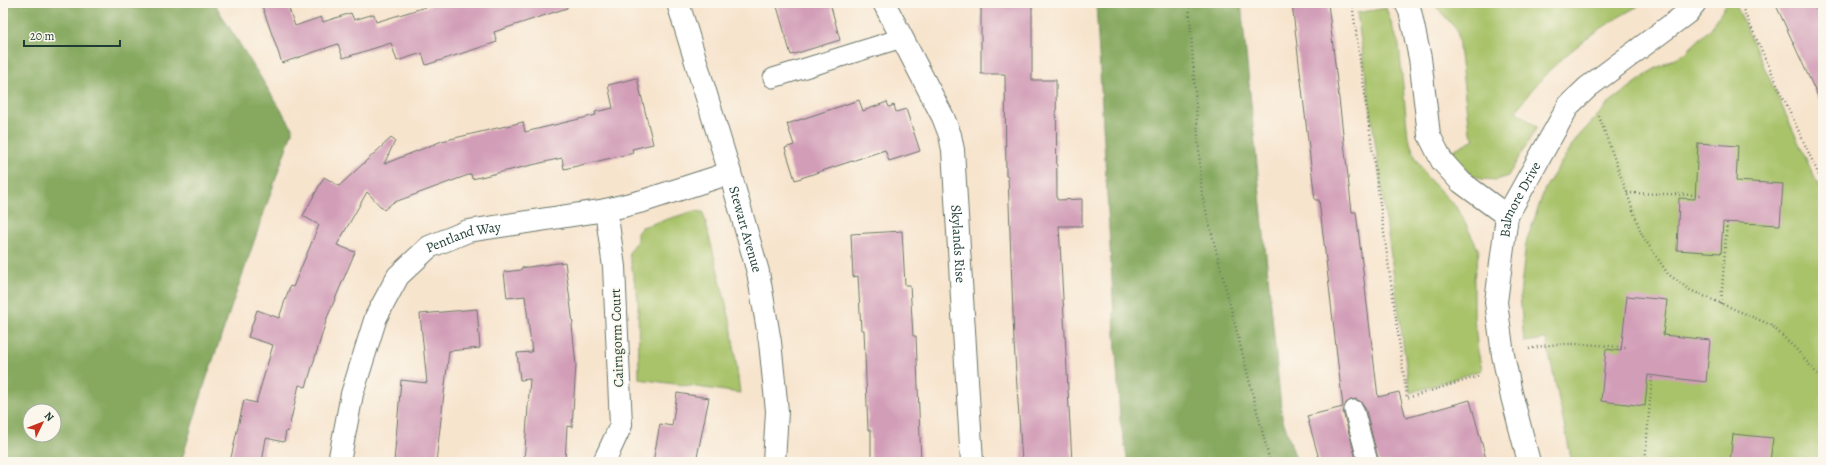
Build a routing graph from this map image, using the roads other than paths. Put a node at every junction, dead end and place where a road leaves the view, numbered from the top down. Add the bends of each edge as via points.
1 (678, 3) edge
2 (884, 3) edge
3 (1406, 3) edge
4 (1695, 3) edge
5 (902, 38) junction
6 (773, 78) dead end
7 (730, 173) junction
8 (606, 210) junction
9 (1506, 216) junction
10 (1354, 410) dead end
11 (338, 462) edge
12 (604, 462) edge
13 (774, 462) edge
14 (972, 462) edge
15 (1368, 462) edge
16 (1529, 462) edge

1 - 7 street, Stewart Avenue
2 - 5 street, Skylands Rise
3 - 9 street via 1410,10 1420,58 1430,135 1442,161 1461,182
4 - 9 street, Balmore Drive via 1687,13 1588,87 1569,105
5 - 6 lane
5 - 14 street, Skylands Rise via 943,117 953,150
7 - 8 street, Pentland Way
7 - 13 street, Stewart Avenue via 758,272 770,342 777,411
8 - 11 street, Pentland Way via 468,232 429,248 398,276 376,317 352,394
8 - 12 street, Cairngorm Court via 614,267 621,425
9 - 16 street, Balmore Drive via 1496,302 1505,361
10 - 15 lane

